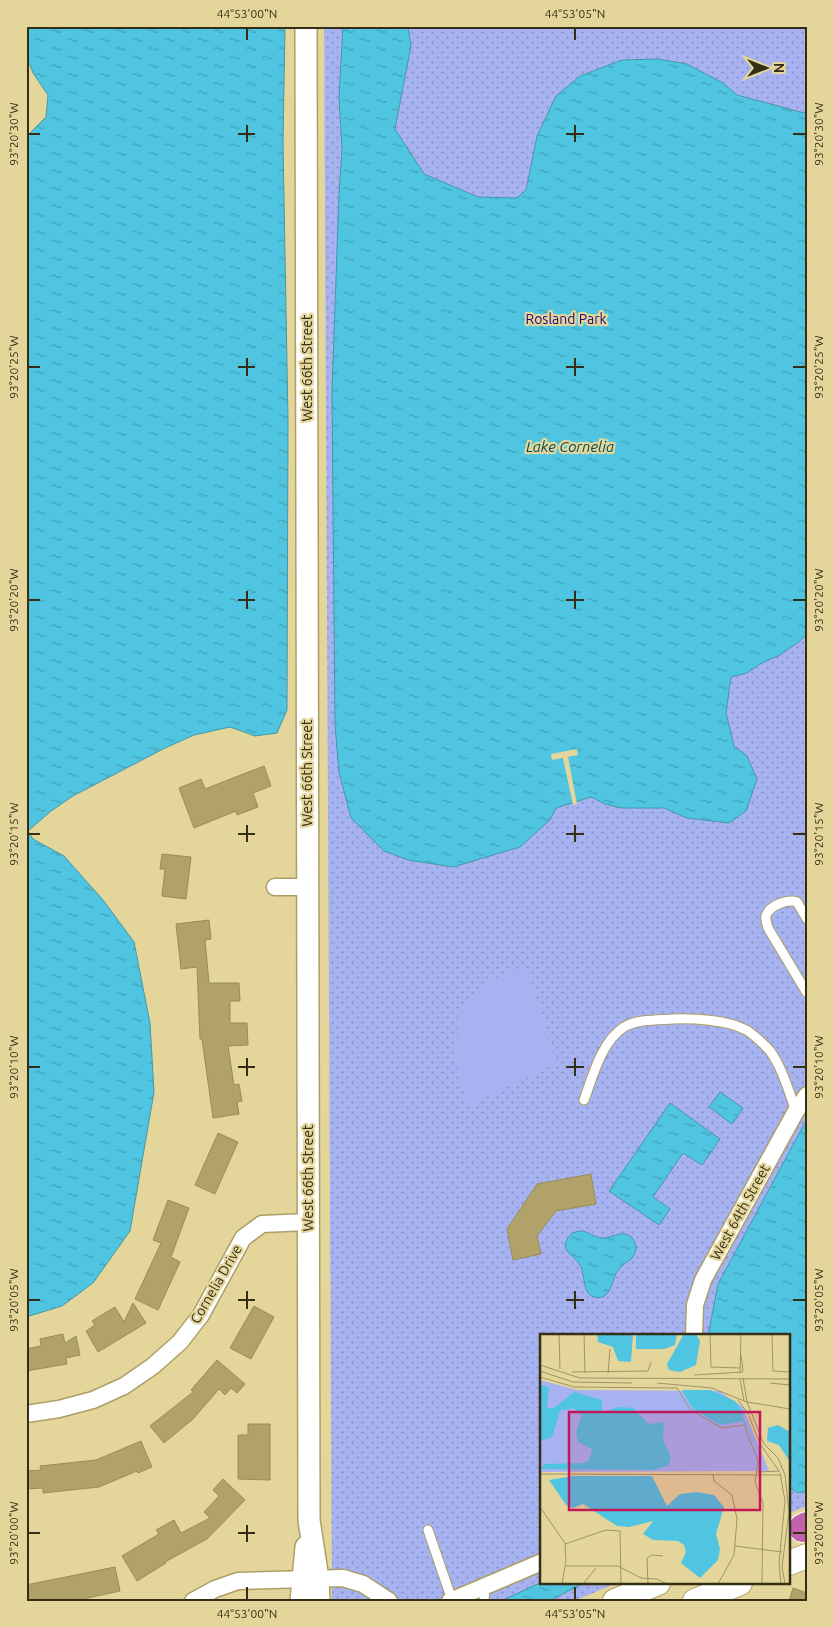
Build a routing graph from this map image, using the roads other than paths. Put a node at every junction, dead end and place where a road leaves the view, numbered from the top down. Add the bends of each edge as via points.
1 (306, 26) edge
2 (276, 887) dead end
3 (307, 887) junction
4 (807, 919) edge
5 (807, 993) edge
6 (807, 1095) edge
7 (584, 1100) dead end
8 (796, 1111) junction
9 (308, 1222) junction
10 (694, 1334) edge
11 (26, 1414) edge
12 (428, 1530) dead end
13 (807, 1556) edge
14 (540, 1563) edge
15 (790, 1563) edge
16 (656, 1584) edge
17 (738, 1584) edge
18 (307, 1587) edge
19 (484, 1593) edge
20 (451, 1600) edge
21 (193, 1601) edge
22 (319, 1601) edge
23 (389, 1601) edge
24 (615, 1601) edge
25 (696, 1601) edge

1 - 3 street, West 66th Street
2 - 3 street
3 - 9 street, West 66th Street
4 - 5 lane via 793,900 770,908 766,914 768,928
6 - 8 street, West 64th Street
7 - 8 lane via 611,1039 625,1026 645,1021 711,1020 745,1029 770,1051 785,1079
8 - 10 street, West 64th Street via 703,1280 695,1305
9 - 11 street, Cornelia Drive via 262,1224 243,1238 201,1315 180,1342 124,1386 93,1400
9 - 18 street, West 66th Street
12 - 20 lane
13 - 15 main road
14 - 19 street
16 - 24 main road
17 - 25 main road
18 - 21 street via 238,1581
18 - 22 street, West 66th Street
18 - 23 street via 342,1578 363,1584
19 - 20 street

